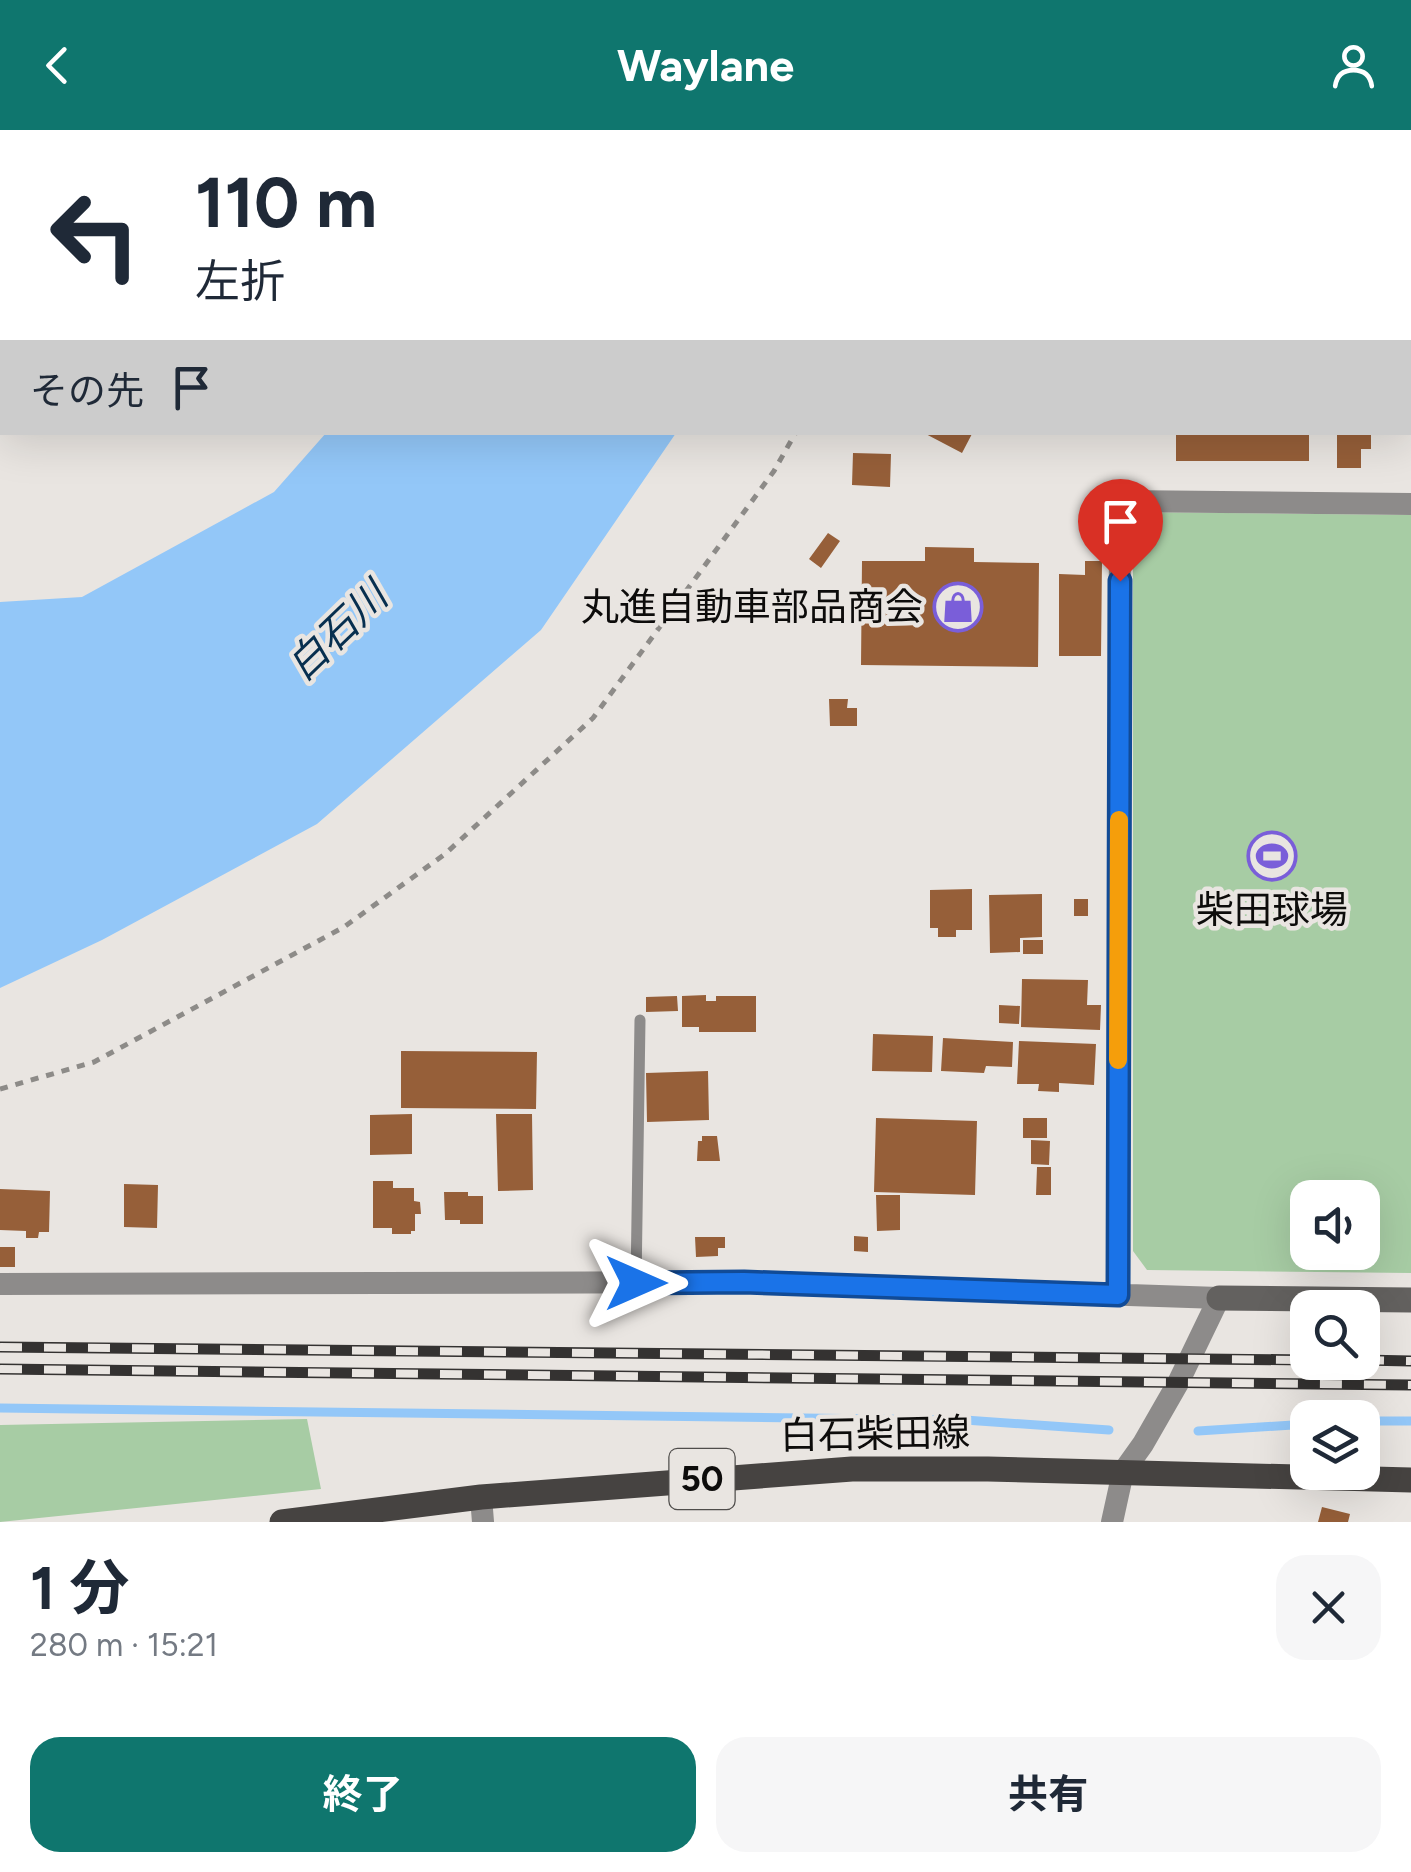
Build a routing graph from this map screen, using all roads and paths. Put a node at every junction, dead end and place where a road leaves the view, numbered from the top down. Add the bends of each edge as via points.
1 (794, 435) edge
2 (1411, 504) edge
3 (640, 1020) dead end
4 (0, 1090) edge
5 (636, 1283) junction
6 (0, 1284) edge
7 (1118, 1295) junction
8 (1219, 1298) junction
9 (1411, 1300) edge
10 (1123, 1472) junction
11 (1411, 1480) edge
12 (482, 1510) edge
13 (282, 1522) edge
14 (1112, 1522) edge

1 - 4 path via 592,718 445,854 344,927 94,1062
2 - 7 street via 1120,501
3 - 5 lane
5 - 6 street
5 - 7 street
7 - 8 street
8 - 9 street
8 - 10 street
10 - 11 main road, 白石柴田線 / 50
10 - 12 main road, 白石柴田線 / 50 via 852,1469
10 - 14 street
12 - 13 main road, 白石柴田線 / 50

